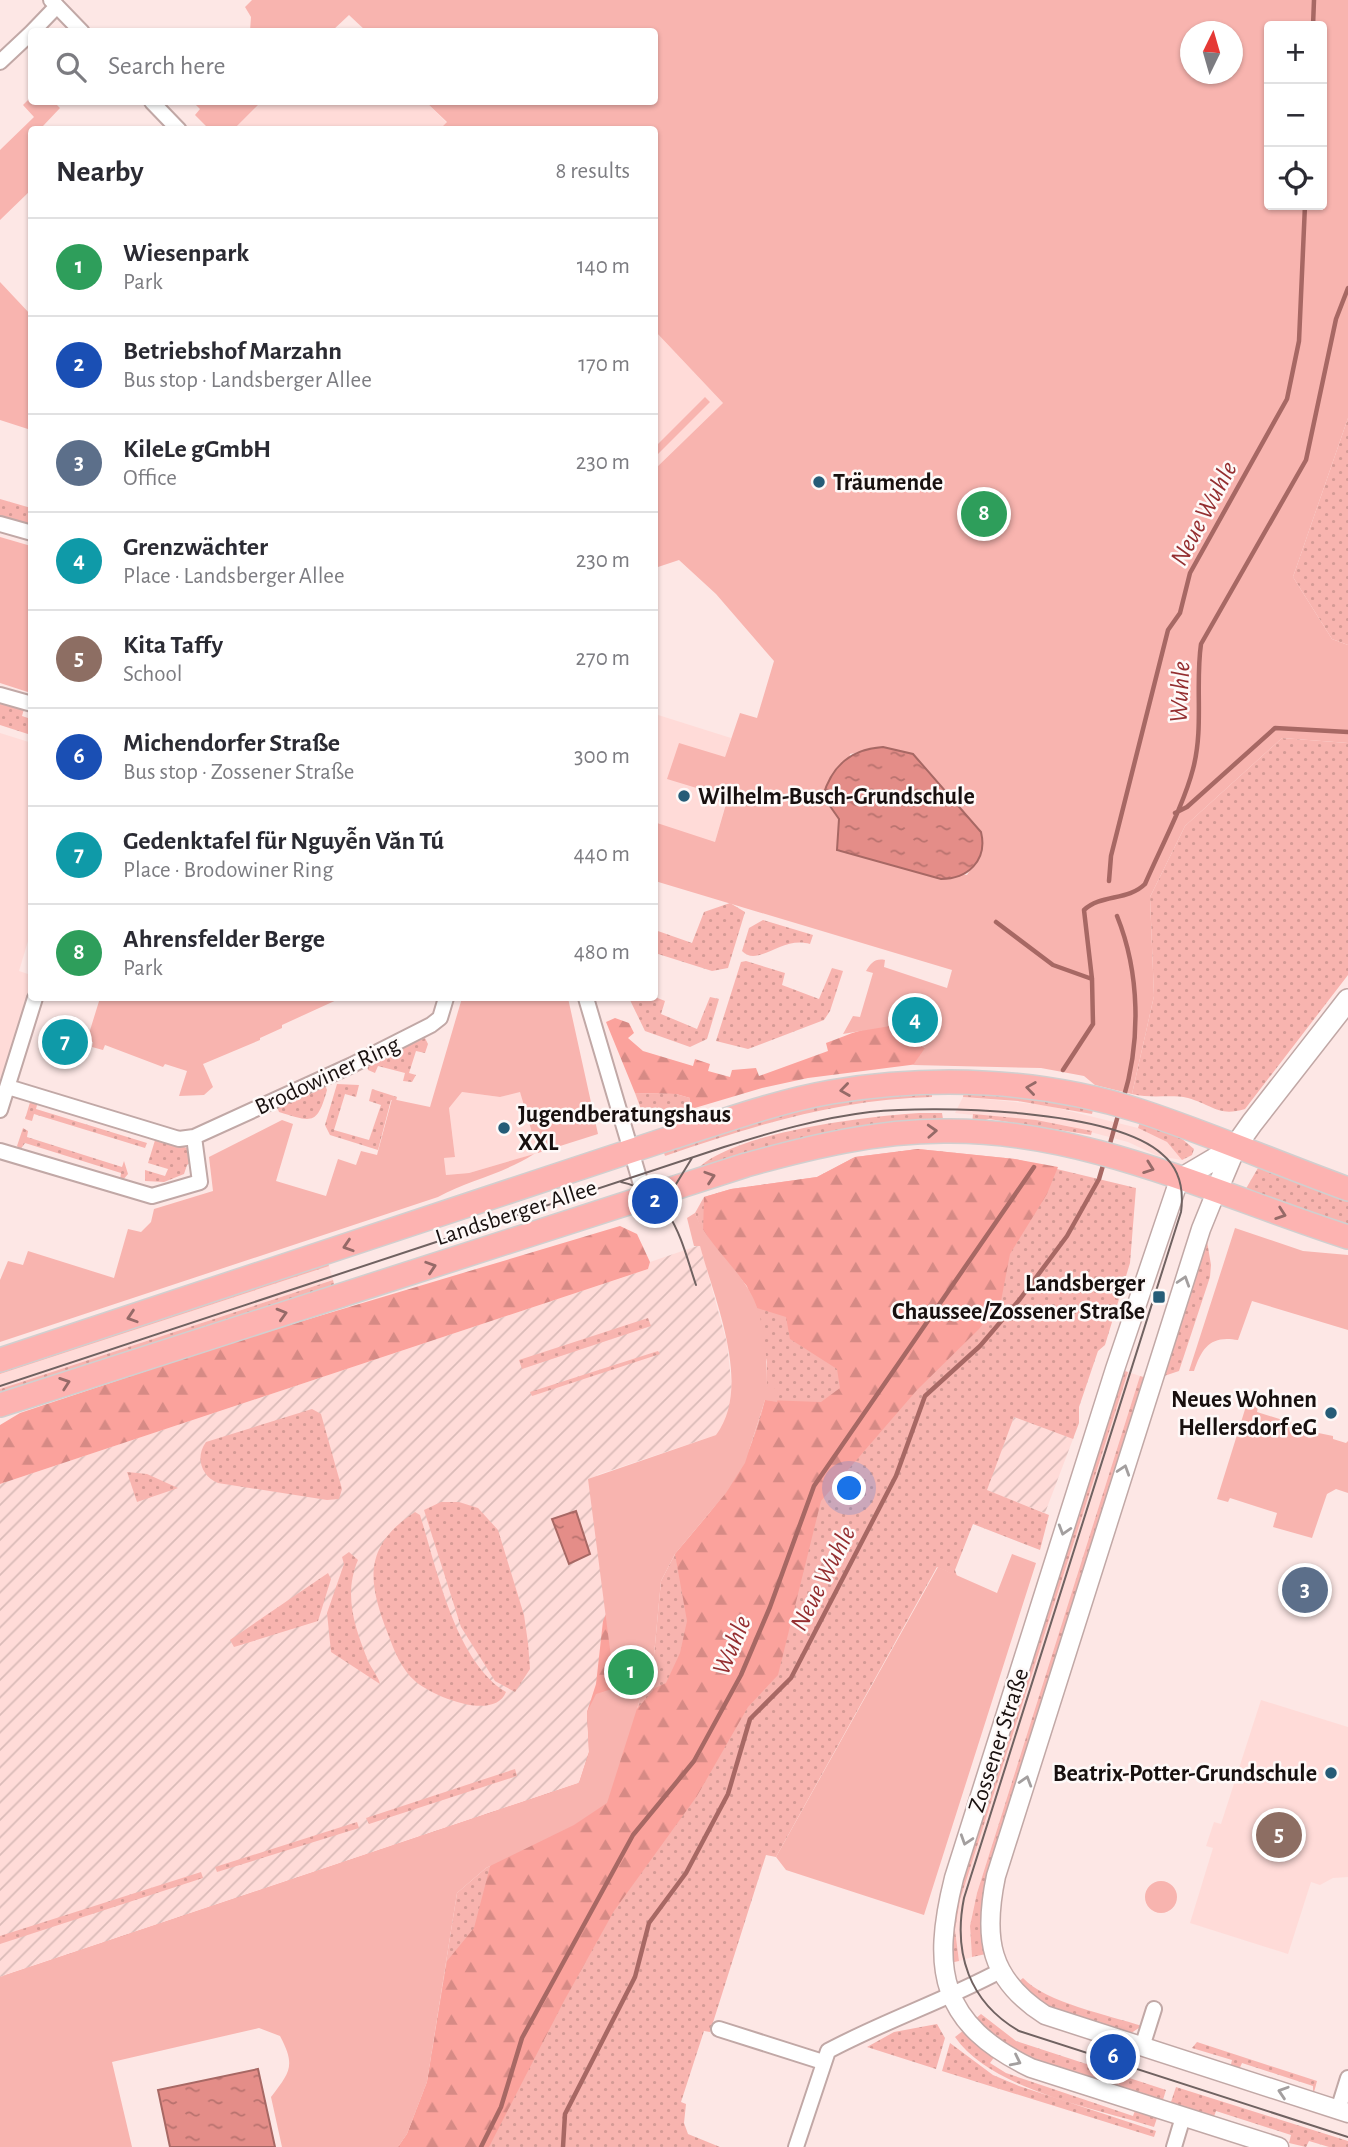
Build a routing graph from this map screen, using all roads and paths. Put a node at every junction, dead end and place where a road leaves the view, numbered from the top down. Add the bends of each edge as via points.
1 (54, 3) edge
2 (35, 28) edge
3 (78, 28) edge
4 (28, 36) edge
5 (0, 62) edge
6 (155, 105) edge
7 (175, 126) edge
8 (0, 524) edge
9 (28, 532) edge
10 (0, 695) edge
11 (28, 703) edge
12 (1348, 1000) edge
13 (34, 1001) edge
14 (445, 1001) edge
15 (587, 1001) edge
16 (8, 1087) junction
17 (0, 1110) edge
18 (194, 1137) junction
19 (0, 1151) edge
20 (631, 1151) junction
21 (1228, 1155) junction
22 (1179, 1180) junction
23 (1348, 1189) edge
24 (1216, 1192) junction
25 (645, 1198) junction
26 (1348, 1237) edge
27 (0, 1360) edge
28 (0, 1405) edge
29 (1000, 1970) junction
30 (952, 1997) junction
31 (1154, 2009) dead end
32 (719, 2029) dead end
33 (1142, 2047) junction
34 (823, 2062) junction
35 (1348, 2078) edge
36 (1343, 2111) edge
37 (1183, 2118) junction
38 (796, 2147) edge
39 (1174, 2147) edge
40 (1279, 2147) edge

1 - 2 street
1 - 3 street
4 - 5 street
6 - 7 street
8 - 9 street
10 - 11 street
12 - 21 main road
13 - 16 street
14 - 18 street, Brodowiner Ring via 440,1018 431,1025
15 - 20 street
16 - 17 street
16 - 18 street via 179,1139
18 - 19 street via 200,1182 152,1196
21 -> 20 main road, Landsberger Allee via 1173,1123 1139,1111 1025,1087 978,1083 883,1085 829,1092
20 - 25 street
20 -> 27 main road, Landsberger Allee
21 - 22 main road
21 - 23 main road, Landsberger Allee
21 - 24 main road, Zossener Straße
22 - 24 main road, Landsberger Allee
25 -> 22 main road, Landsberger Allee via 797,1151 890,1134 945,1130 1005,1134 1091,1151
22 -> 30 street, Zossener Straße via 954,1878 941,1943
24 -> 26 main road, Landsberger Allee
29 -> 24 street, Zossener Straße via 989,1928 996,1876
28 -> 25 main road, Landsberger Allee
29 - 30 street
29 - 33 street, Zossener Straße via 1021,1997 1045,2015
30 - 34 street via 869,2029 828,2051
30 -> 37 street, Zossener Straße via 983,2041 1005,2056
31 - 33 street
32 - 34 street
36 -> 33 street, Zossener Straße
34 - 38 street
35 - 36 street
37 - 39 street
37 - 40 street, Zossener Straße

